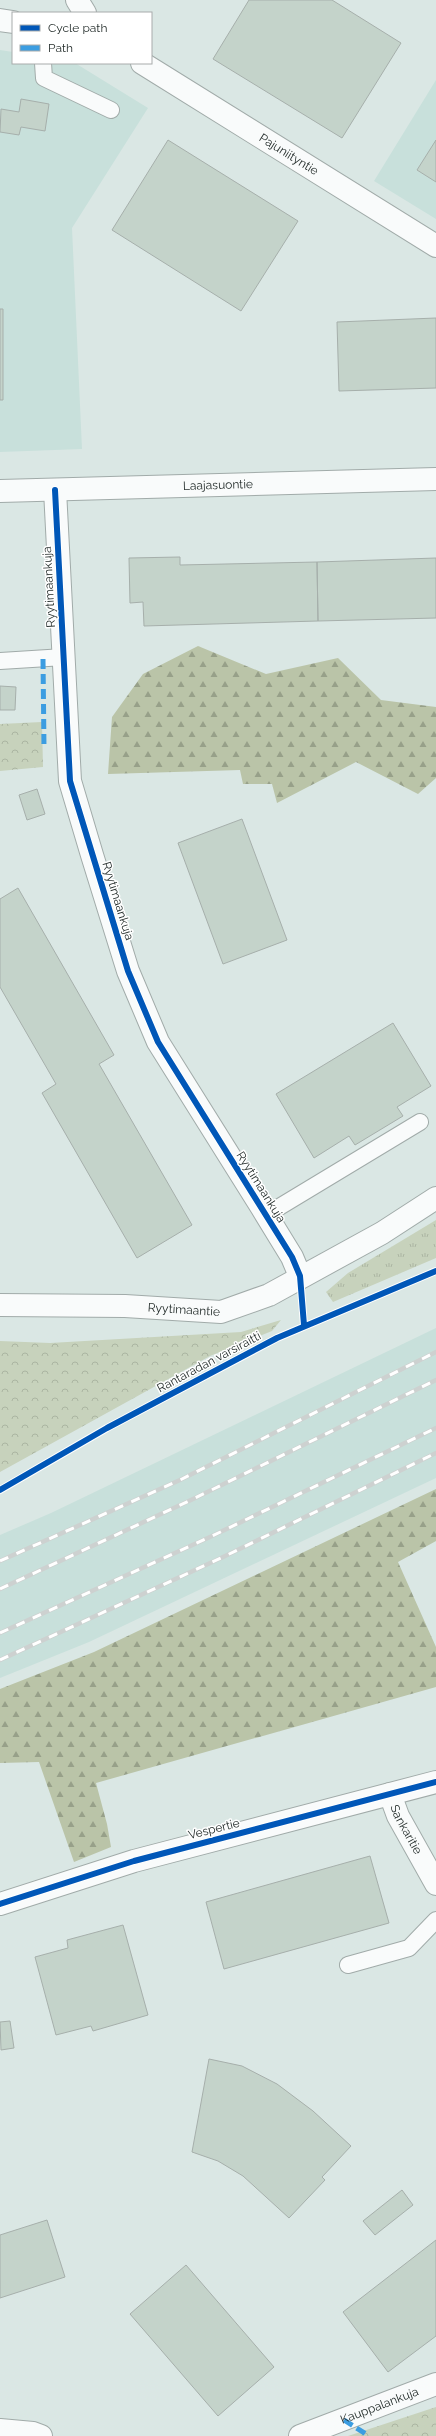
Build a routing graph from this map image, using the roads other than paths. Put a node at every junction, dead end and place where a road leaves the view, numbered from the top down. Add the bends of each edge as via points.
1 (77, 0) edge
2 (84, 12) edge
3 (0, 20) edge
4 (12, 22) edge
5 (43, 64) edge
6 (144, 64) edge
7 (111, 110) dead end
8 (436, 246) edge
9 (436, 479) edge
10 (55, 490) junction
11 (0, 491) edge
12 (64, 657) junction
13 (0, 661) edge
14 (420, 1122) dead end
15 (436, 1198) edge
16 (266, 1216) junction
17 (300, 1276) junction
18 (0, 1305) edge
19 (436, 1782) edge
20 (390, 1794) junction
21 (436, 1884) edge
22 (0, 1904) edge
23 (436, 1920) edge
24 (348, 1966) dead end
25 (436, 2384) edge
26 (0, 2430) edge
27 (41, 2436) edge
28 (300, 2436) edge

1 - 2 street
3 - 4 street
5 - 7 lane via 44,78
6 - 8 street, Pajuniityntie
9 - 10 street, Laajasuontie
10 - 11 street, Laajasuontie
10 - 12 street, Ryytimaankuja
12 - 13 lane
12 - 16 street, Ryytimaankuja via 70,781 128,971 158,1042
14 - 16 lane
15 - 17 street, Ryytimaantie via 382,1233
16 - 17 street, Ryytimaankuja via 292,1257
17 - 18 street, Ryytimaantie via 269,1295 221,1312 125,1306
19 - 20 street, Vespertie
20 - 21 street, Sankaritie via 398,1816
20 - 22 street, Vespertie via 134,1861
23 - 24 lane via 409,1948
25 - 28 street, Kauppalankuja
26 - 27 street

